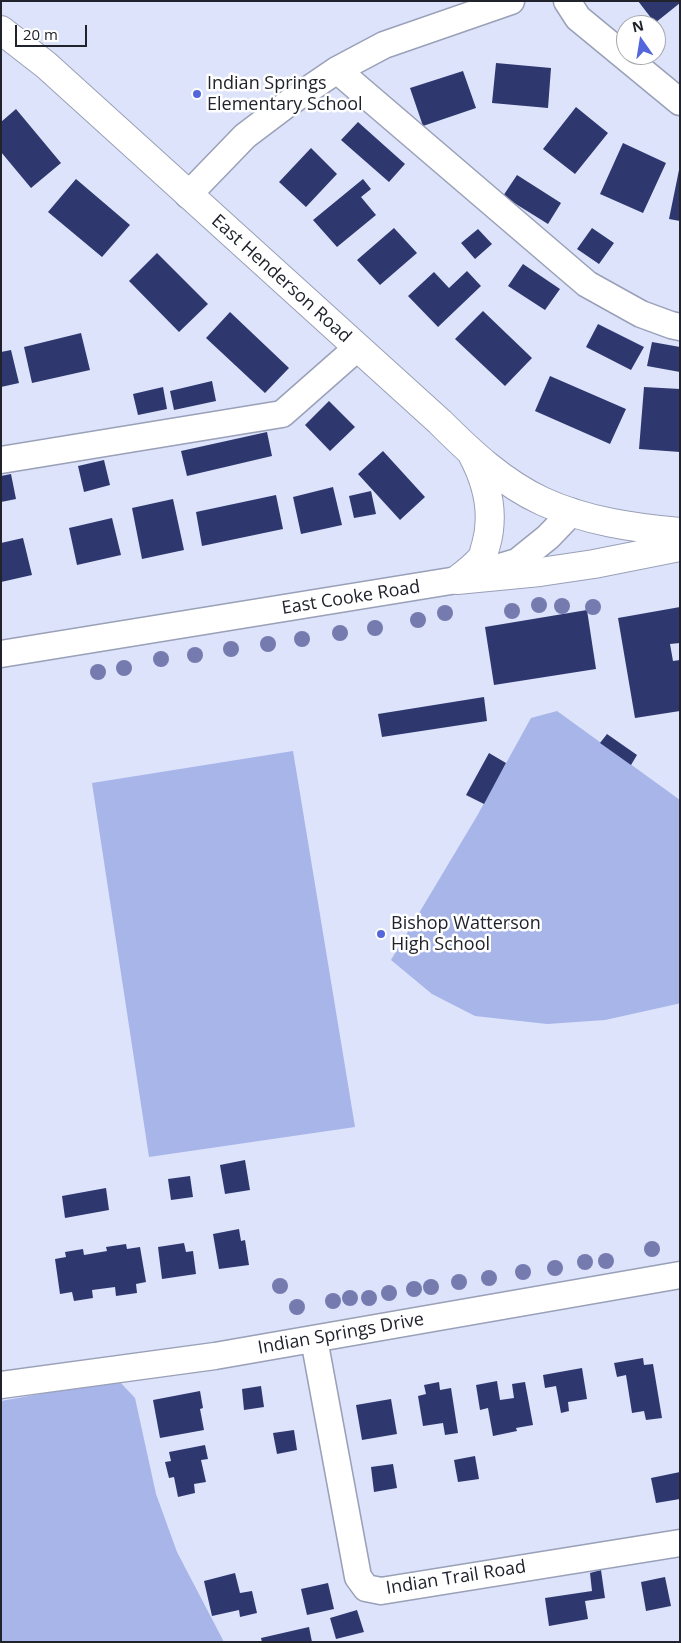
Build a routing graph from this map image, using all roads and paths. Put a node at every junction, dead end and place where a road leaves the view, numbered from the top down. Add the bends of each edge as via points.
1 (511, 1) edge
2 (567, 1) edge
3 (1, 30) edge
4 (337, 70) junction
5 (680, 102) edge
6 (188, 195) junction
7 (680, 327) edge
8 (357, 348) junction
9 (472, 454) junction
10 (1, 460) edge
11 (572, 512) junction
12 (680, 532) edge
13 (680, 547) edge
14 (457, 580) junction
15 (1, 654) edge
16 (680, 1275) edge
17 (314, 1339) junction
18 (1, 1385) edge
19 (680, 1543) edge

1 - 4 street via 384,45
2 - 5 street via 578,18
3 - 6 main road, East Henderson Road via 46,65
4 - 6 street via 245,136
4 - 7 street via 586,284 641,314
6 - 8 main road, East Henderson Road
8 - 9 main road, East Henderson Road
8 - 10 street via 282,414
9 - 11 main road, East Henderson Road via 518,488
9 - 14 main road via 488,494 488,537 482,558
11 - 12 main road via 636,528
11 - 14 street, East Cooke Road via 517,562
13 - 14 main road via 540,572
14 - 15 street, East Cooke Road
16 - 17 street, Indian Springs Drive
17 - 18 street, Indian Springs Drive
17 - 19 street, Indian Trail Road via 358,1577 366,1588 381,1591

